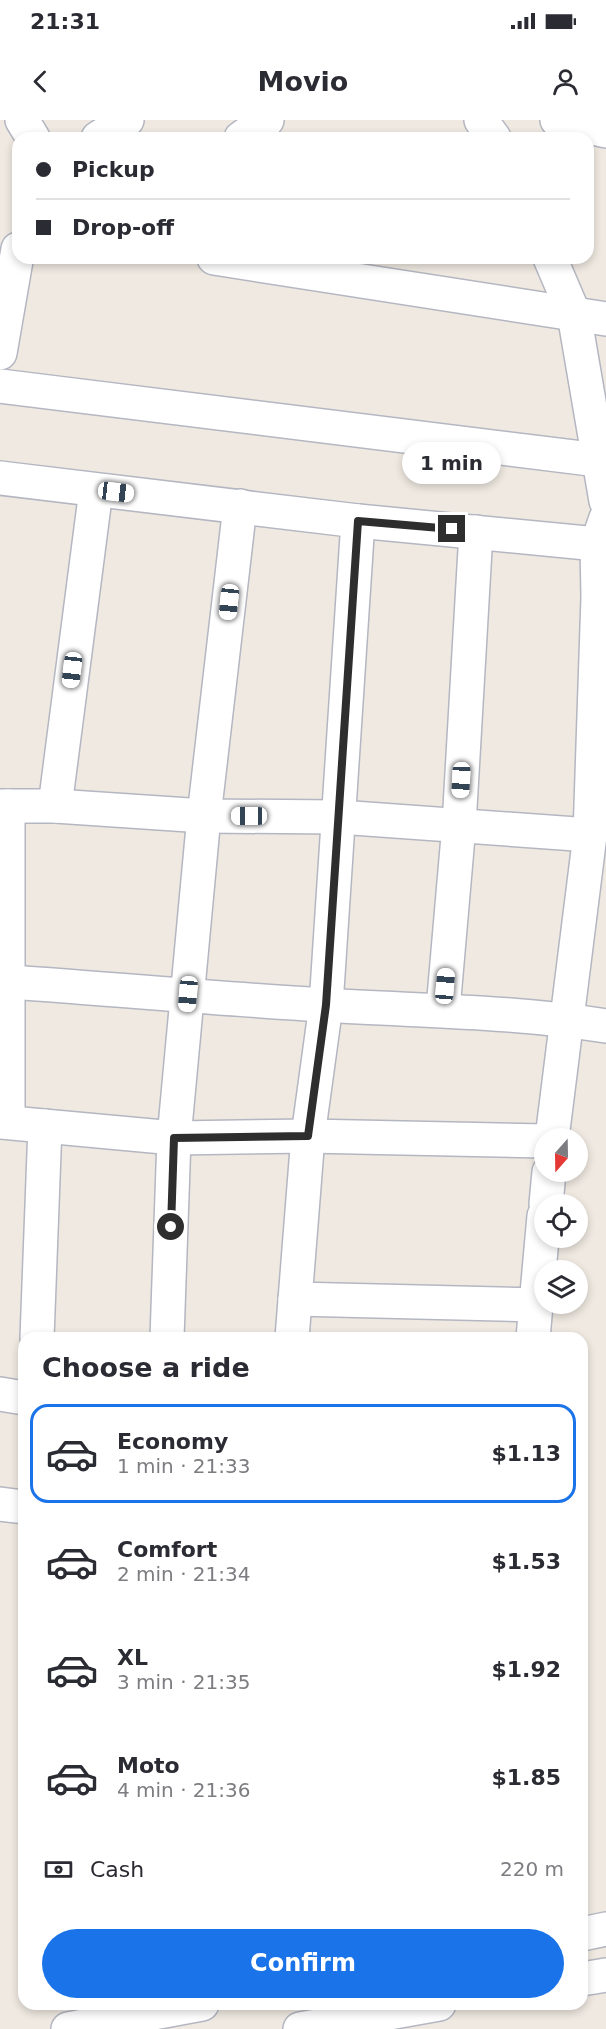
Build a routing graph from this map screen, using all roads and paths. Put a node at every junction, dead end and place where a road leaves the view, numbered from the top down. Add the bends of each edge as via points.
1 (127, 120) edge
2 (267, 120) edge
3 (557, 120) edge
4 (606, 131) edge
5 (108, 132) edge
6 (250, 132) edge
7 (15, 264) edge
8 (260, 264) edge
9 (553, 264) edge
10 (574, 314) junction
11 (606, 319) edge
12 (0, 353) edge
13 (0, 386) edge
14 (603, 461) edge
15 (0, 478) edge
16 (96, 490) junction
17 (606, 501) edge
18 (240, 506) junction
19 (358, 521) junction
20 (602, 531) edge
21 (476, 532) junction
22 (4, 806) edge
23 (55, 806) junction
24 (204, 816) junction
25 (339, 817) junction
26 (459, 825) junction
27 (590, 835) junction
28 (8, 982) junction
29 (188, 994) junction
30 (326, 1005) junction
31 (443, 1010) junction
32 (569, 1020) junction
33 (606, 1026) edge
34 (4, 1122) edge
35 (45, 1125) junction
36 (553, 1128) edge
37 (308, 1136) junction
38 (174, 1138) junction
39 (534, 1141) edge
40 (295, 1299) junction
41 (534, 1305) edge
42 (535, 1314) edge
43 (37, 1332) edge
44 (167, 1332) edge
45 (292, 1332) edge
46 (534, 1332) edge
47 (0, 1394) edge
48 (18, 1397) edge
49 (0, 1504) edge
50 (18, 1506) edge
51 (606, 1929) edge
52 (588, 1933) edge
53 (606, 1975) edge
54 (588, 1978) edge
55 (170, 2010) edge
56 (406, 2010) edge
57 (68, 2029) edge
58 (300, 2029) edge

1 - 5 street
2 - 6 street
3 - 4 street
7 - 12 street
8 - 10 street
9 - 10 street
10 - 11 street
10 - 14 street
13 - 14 street
14 - 17 street
15 - 16 street
16 - 18 street
16 - 23 street
18 - 19 street
18 - 24 street
19 - 21 street
19 - 25 street
20 - 21 street
20 - 27 street
21 - 26 street
22 - 23 street
22 - 28 street
23 - 24 street
24 - 25 street
24 - 29 street
25 - 26 street
25 - 30 street
26 - 27 street
26 - 31 street
27 - 32 street
28 - 29 street
28 - 34 street
29 - 30 street
29 - 38 street
30 - 31 street
30 - 37 street
31 - 32 street
32 - 33 street
32 - 36 street
34 - 35 street
35 - 38 street
35 - 43 street
37 - 38 street
37 - 39 street
37 - 40 street
38 - 44 street
40 - 41 street
40 - 45 street
42 - 46 street
47 - 48 street
49 - 50 street
51 - 52 street
53 - 54 street
55 - 57 street
56 - 58 street

